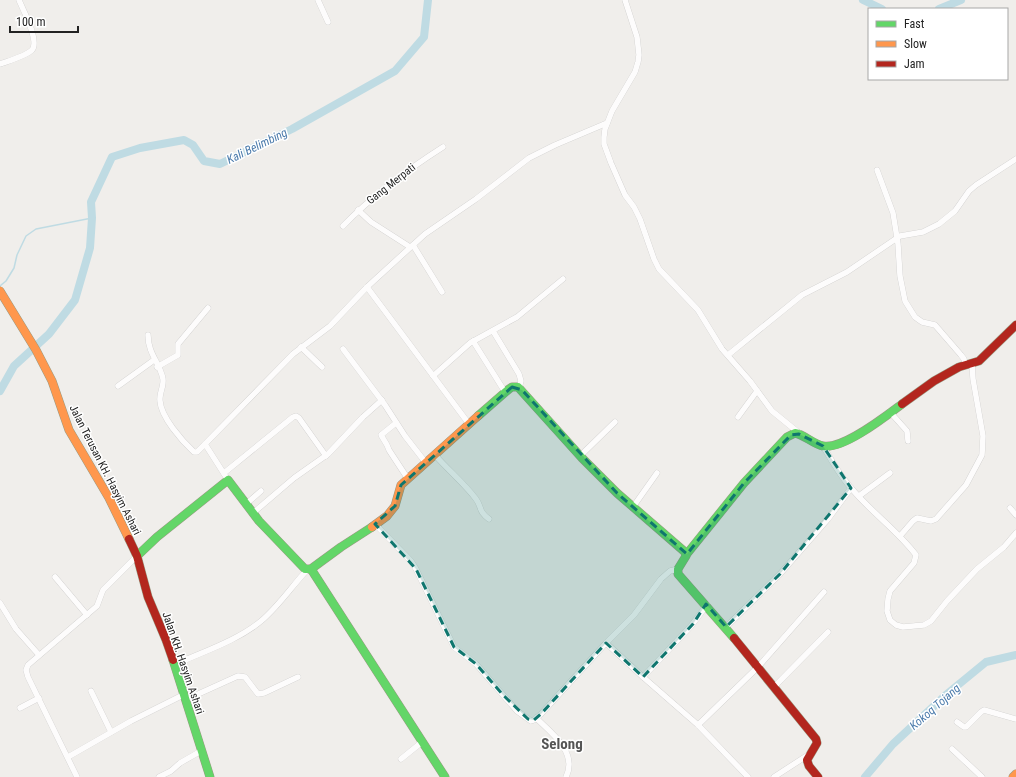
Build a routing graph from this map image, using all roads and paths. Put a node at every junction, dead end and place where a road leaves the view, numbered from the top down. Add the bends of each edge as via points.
1 (19, 0) edge
2 (318, 0) edge
3 (625, 0) edge
4 (328, 22) dead end
5 (0, 64) edge
6 (607, 123) junction
7 (443, 147) dead end
8 (1016, 159) edge
9 (876, 170) dead end
10 (358, 210) junction
11 (343, 226) dead end
12 (897, 238) junction
13 (411, 246) junction
14 (563, 279) dead end
15 (367, 287) junction
16 (0, 291) edge
17 (442, 292) dead end
18 (208, 308) dead end
19 (1016, 325) edge
20 (493, 331) junction
21 (148, 336) dead end
22 (473, 341) junction
23 (301, 347) junction
24 (343, 349) dead end
25 (728, 355) junction
26 (154, 360) junction
27 (968, 365) junction
28 (157, 367) junction
29 (322, 367) dead end
30 (433, 376) junction
31 (118, 386) dead end
32 (520, 388) junction
33 (757, 391) junction
34 (505, 392) junction
35 (382, 400) junction
36 (890, 412) junction
37 (738, 417) dead end
38 (614, 422) dead end
39 (396, 423) junction
40 (469, 424) junction
41 (799, 434) junction
42 (908, 441) dead end
43 (206, 444) junction
44 (823, 446) junction
45 (435, 455) junction
46 (326, 456) junction
47 (580, 456) junction
48 (426, 463) junction
49 (657, 473) dead end
50 (890, 473) dead end
51 (226, 476) junction
52 (408, 479) junction
53 (851, 488) junction
54 (261, 491) dead end
55 (859, 496) junction
56 (246, 504) junction
57 (633, 507) junction
58 (1010, 508) dead end
59 (253, 513) junction
60 (1016, 515) edge
61 (489, 520) dead end
62 (375, 524) junction
63 (1016, 533) edge
64 (900, 536) junction
65 (686, 555) junction
66 (138, 556) junction
67 (678, 569) junction
68 (309, 570) junction
69 (55, 577) dead end
70 (824, 592) dead end
71 (0, 603) edge
72 (706, 605) junction
73 (87, 615) junction
74 (726, 627) junction
75 (828, 632) dead end
76 (606, 643) junction
77 (39, 655) junction
78 (174, 665) junction
79 (758, 667) junction
80 (298, 677) dead end
81 (643, 677) junction
82 (774, 687) junction
83 (91, 691) dead end
84 (184, 697) junction
85 (39, 698) junction
86 (20, 708) dead end
87 (536, 718) junction
88 (1016, 719) edge
89 (957, 722) dead end
90 (698, 725) junction
91 (111, 732) junction
92 (422, 742) junction
93 (952, 749) dead end
94 (201, 751) junction
95 (808, 755) junction
96 (68, 757) junction
97 (401, 759) dead end
98 (1016, 774) edge
99 (77, 777) edge
100 (159, 777) edge
101 (210, 777) edge
102 (445, 777) edge
103 (566, 777) edge
104 (748, 777) edge
105 (774, 777) edge
106 (818, 777) edge
107 (982, 777) edge
108 (1013, 777) edge

1 - 5 street via 35,45 29,52
2 - 4 street
3 - 6 street via 639,47 638,62
6 - 13 street via 529,158
6 - 25 street via 604,144 625,196 634,206 640,219 656,264 664,276 698,310 716,341
7 - 10 street, Gang Merpati via 407,170
8 - 12 street via 976,185 955,211 939,224 922,232
9 - 12 street via 890,202
10 - 11 street, Gang Merpati
10 - 13 street via 371,222
12 - 25 street via 847,272 802,295
12 - 27 street via 902,289 909,309 922,322 935,325
13 - 15 street
13 - 17 street
14 - 20 street via 528,308
15 - 23 street via 330,326
15 - 30 street
16 - 66 street, Jalan Terusan KH. Hasyim Ashari via 36,349 52,381 69,430 109,498
18 - 28 street via 178,344 178,355
19 - 27 street via 979,361
20 - 22 street
20 - 32 street via 519,374 522,381
21 - 26 street
22 - 30 street
22 - 34 street
23 - 29 street
23 - 43 street
24 - 35 street
25 - 33 street
26 - 28 street
26 - 31 street
27 - 36 street via 959,367 934,381
27 - 64 street via 984,436 982,455 966,485 936,519 931,521 917,518
28 - 43 street via 163,381 160,400 163,413 194,452
30 - 40 street
32 - 34 street via 512,387
32 - 47 street
33 - 37 street
33 - 41 street via 772,411
34 - 40 street
35 - 39 street
35 - 46 street
36 - 42 street via 907,431
36 - 44 street via 871,427 840,444
38 - 47 street
39 - 48 street
39 - 52 street via 381,435
40 - 45 street
41 - 44 street
41 - 65 street via 794,433 787,437 763,462
43 - 51 street
44 - 53 street via 837,471
45 - 48 street
45 - 61 street via 476,499 480,511
46 - 51 street via 296,416
46 - 59 street via 294,478
47 - 57 street
48 - 52 street
49 - 57 street
50 - 55 street
51 - 56 street
51 - 66 street
52 - 62 street via 399,488 395,506
53 - 55 street
53 - 74 street via 780,574
54 - 56 street
55 - 64 street
56 - 59 street
57 - 65 street
58 - 60 street
59 - 68 street via 295,560
62 - 68 street
62 - 87 street via 416,569 454,648 476,664 517,711 531,721
63 - 64 street via 1004,547 977,569 931,621 924,625 904,627 890,620 887,611 890,591 916,558
65 - 67 street
66 - 73 street via 103,590 98,604
66 - 78 street, Jalan KH. Hasyim Ashari via 148,596
67 - 72 street via 678,574
67 - 76 street via 670,571 660,579 639,610
68 - 78 street via 254,626
68 - 92 street
69 - 73 street
70 - 79 street
71 - 77 street via 16,629
72 - 74 street
72 - 81 street via 691,626
73 - 77 street
74 - 79 street
75 - 82 street
76 - 81 street
76 - 87 street
77 - 85 street via 26,670
78 - 84 street, Jalan KH. Hasyim Ashari
79 - 82 street
79 - 90 street
80 - 84 street via 258,694 245,677 238,676
81 - 90 street
82 - 95 street via 817,741
83 - 91 street
84 - 91 street
84 - 94 street, Jalan KH. Hasyim Ashari
85 - 86 street
85 - 96 street
87 - 103 street via 564,746 570,766
88 - 89 street via 984,710 966,727
90 - 104 street
91 - 96 street
92 - 97 street
92 - 102 street
93 - 107 street
94 - 100 street
94 - 101 street, Jalan KH. Hasyim Ashari
95 - 105 street
95 - 106 street via 807,762
96 - 99 street
98 - 108 street

